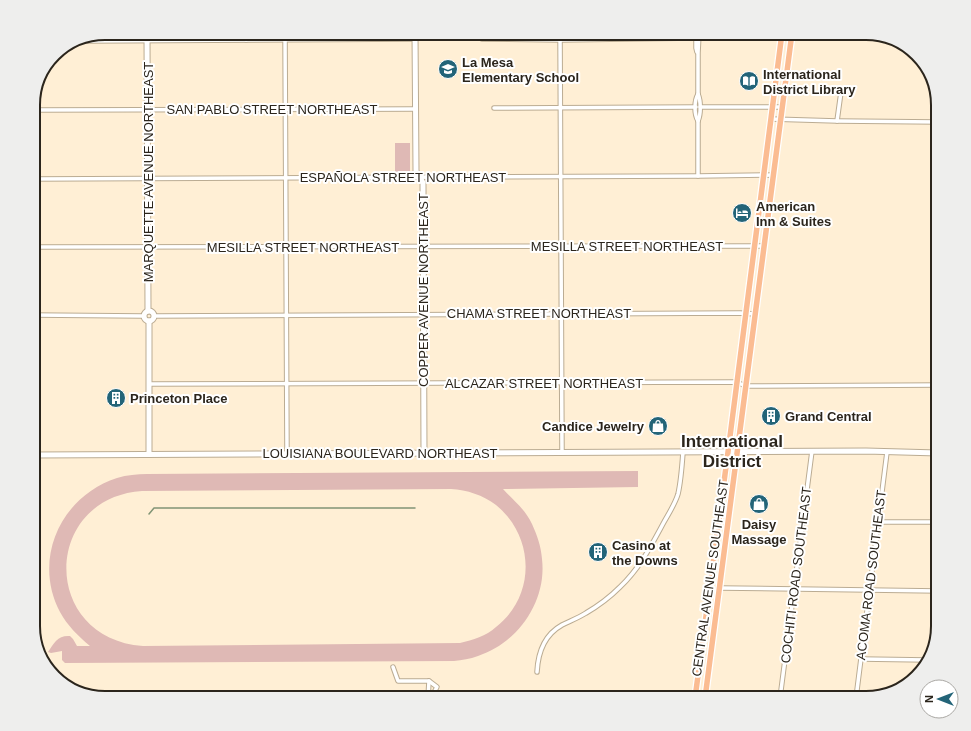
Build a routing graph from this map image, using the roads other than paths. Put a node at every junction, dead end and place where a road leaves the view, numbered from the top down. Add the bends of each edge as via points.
1 (148, 40) junction
2 (246, 40) joint
3 (285, 40) joint
4 (415, 40) edge
5 (560, 40) edge
6 (696, 40) edge
7 (699, 40) edge
8 (781, 40) edge
9 (791, 40) edge
10 (94, 41) edge
11 (698, 53) junction
12 (841, 92) dead end
13 (698, 107) junction
14 (783, 107) junction
15 (494, 108) dead end
16 (560, 108) junction
17 (772, 108) junction
18 (148, 109) junction
19 (286, 109) junction
20 (415, 109) junction
21 (40, 110) edge
22 (770, 119) junction
23 (781, 119) junction
24 (837, 121) junction
25 (931, 122) edge
26 (763, 175) junction
27 (773, 175) junction
28 (561, 176) junction
29 (698, 176) junction
30 (418, 177) junction
31 (286, 178) junction
32 (40, 179) edge
33 (148, 179) junction
34 (286, 246) junction
35 (424, 246) junction
36 (561, 246) junction
37 (754, 246) junction
38 (764, 246) junction
39 (40, 247) edge
40 (148, 247) junction
41 (148, 311) junction
42 (562, 313) junction
43 (745, 313) junction
44 (423, 314) junction
45 (756, 314) junction
46 (40, 315) edge
47 (286, 315) junction
48 (143, 316) junction
49 (154, 316) junction
50 (149, 321) junction
51 (736, 382) junction
52 (562, 383) junction
53 (149, 384) junction
54 (286, 384) junction
55 (424, 384) junction
56 (931, 385) edge
57 (746, 386) junction
58 (562, 452) junction
59 (683, 452) junction
60 (728, 452) junction
61 (737, 452) junction
62 (812, 452) junction
63 (887, 452) junction
64 (287, 453) junction
65 (424, 453) junction
66 (931, 453) edge
67 (149, 454) junction
68 (40, 455) edge
69 (878, 522) junction
70 (931, 522) edge
71 (720, 588) junction
72 (794, 589) junction
73 (869, 590) junction
74 (931, 591) edge
75 (861, 659) junction
76 (921, 660) edge
77 (393, 667) dead end
78 (538, 672) dead end
79 (428, 681) junction
80 (429, 691) edge
81 (435, 691) edge
82 (696, 691) edge
83 (706, 691) edge
84 (781, 691) edge
85 (857, 691) edge

1 - 2 street
1 - 10 street
1 - 18 main road, MARQUETTE AVENUE NORTHEAST
2 - 3 street
3 - 19 street
4 - 20 main road, COPPER AVENUE NORTHEAST
5 - 16 street
6 - 11 street
7 - 11 street
8 - 17 main road
9 - 14 main road, CENTRAL AVENUE SOUTHEAST
11 - 13 street
12 - 24 street
13 - 16 street
13 - 17 street
13 - 29 street
14 - 17 street
14 - 23 main road, CENTRAL AVENUE SOUTHEAST
15 - 16 street
16 - 28 street
17 - 22 main road
18 - 19 street, SAN PABLO STREET NORTHEAST
18 - 21 street, SAN PABLO STREET NORTHEAST
18 - 33 main road, MARQUETTE AVENUE NORTHEAST
19 - 20 street, SAN PABLO STREET NORTHEAST
19 - 31 street
20 - 30 main road, COPPER AVENUE NORTHEAST
22 - 23 street
22 - 26 main road
23 - 24 street
23 - 27 main road, CENTRAL AVENUE SOUTHEAST
24 - 25 street
26 - 27 street, ESPAÑOLA STREET NORTHEAST
26 - 29 street, ESPAÑOLA STREET NORTHEAST
26 - 37 main road
27 - 38 main road, CENTRAL AVENUE SOUTHEAST
28 - 29 street, ESPAÑOLA STREET NORTHEAST
28 - 30 street, ESPAÑOLA STREET NORTHEAST
28 - 36 street
30 - 31 street, ESPAÑOLA STREET NORTHEAST
30 - 35 main road, COPPER AVENUE NORTHEAST via 423,183
31 - 33 street, ESPAÑOLA STREET NORTHEAST
31 - 34 street
32 - 33 street, ESPAÑOLA STREET NORTHEAST
33 - 40 main road, MARQUETTE AVENUE NORTHEAST
34 - 35 street, MESILLA STREET NORTHEAST
34 - 40 street, MESILLA STREET NORTHEAST
34 - 47 street
35 - 36 street, MESILLA STREET NORTHEAST
35 - 44 main road, COPPER AVENUE NORTHEAST
36 - 37 street, MESILLA STREET NORTHEAST
36 - 42 street
37 - 38 street, MESILLA STREET NORTHEAST
37 - 43 main road
38 - 45 main road, CENTRAL AVENUE SOUTHEAST
39 - 40 street, MESILLA STREET NORTHEAST
40 - 41 main road, MARQUETTE AVENUE NORTHEAST
41 - 48 main road
41 - 49 main road
42 - 43 street, CHAMA STREET NORTHEAST
42 - 44 street, CHAMA STREET NORTHEAST
42 - 52 street
43 - 45 street, CHAMA STREET NORTHEAST
43 - 51 main road
44 - 47 street, CHAMA STREET NORTHEAST
44 - 55 main road, COPPER AVENUE NORTHEAST
45 - 57 main road, CENTRAL AVENUE SOUTHEAST
46 - 48 street
47 - 49 street, CHAMA STREET NORTHEAST
47 - 54 street
48 - 50 main road
49 - 50 main road
50 - 53 main road
51 - 52 street, ALCAZAR STREET NORTHEAST
51 - 57 street, ALCAZAR STREET NORTHEAST
51 - 60 main road
52 - 55 street, ALCAZAR STREET NORTHEAST
52 - 58 street
53 - 54 street, ALCAZAR STREET NORTHEAST
53 - 67 main road
54 - 55 street, ALCAZAR STREET NORTHEAST
54 - 64 street
55 - 65 main road, COPPER AVENUE NORTHEAST
56 - 57 street
57 - 61 main road, CENTRAL AVENUE SOUTHEAST
58 - 59 main road, LOUISIANA BOULEVARD NORTHEAST
58 - 65 main road, LOUISIANA BOULEVARD NORTHEAST
59 - 60 main road, LOUISIANA BOULEVARD NORTHEAST
59 - 78 street via 676,498 641,563 612,595 549,635 540,653
60 - 61 main road, LOUISIANA BOULEVARD NORTHEAST
60 - 82 main road
61 - 62 main road, LOUISIANA BOULEVARD NORTHEAST
61 - 71 main road, CENTRAL AVENUE SOUTHEAST
62 - 63 main road, LOUISIANA BOULEVARD NORTHEAST
62 - 72 street, COCHITI ROAD SOUTHEAST
63 - 66 main road, LOUISIANA BOULEVARD NORTHEAST
63 - 69 street, ACOMA ROAD SOUTHEAST
64 - 65 main road, LOUISIANA BOULEVARD NORTHEAST
64 - 67 main road, LOUISIANA BOULEVARD NORTHEAST
67 - 68 main road, LOUISIANA BOULEVARD NORTHEAST
69 - 70 street
69 - 73 street, ACOMA ROAD SOUTHEAST
71 - 72 street
71 - 83 main road, CENTRAL AVENUE SOUTHEAST
72 - 73 street
72 - 84 street, COCHITI ROAD SOUTHEAST
73 - 74 street
73 - 75 street, ACOMA ROAD SOUTHEAST
75 - 76 street
75 - 85 street, ACOMA ROAD SOUTHEAST
77 - 79 street via 398,681
79 - 80 street
79 - 81 street via 438,687

